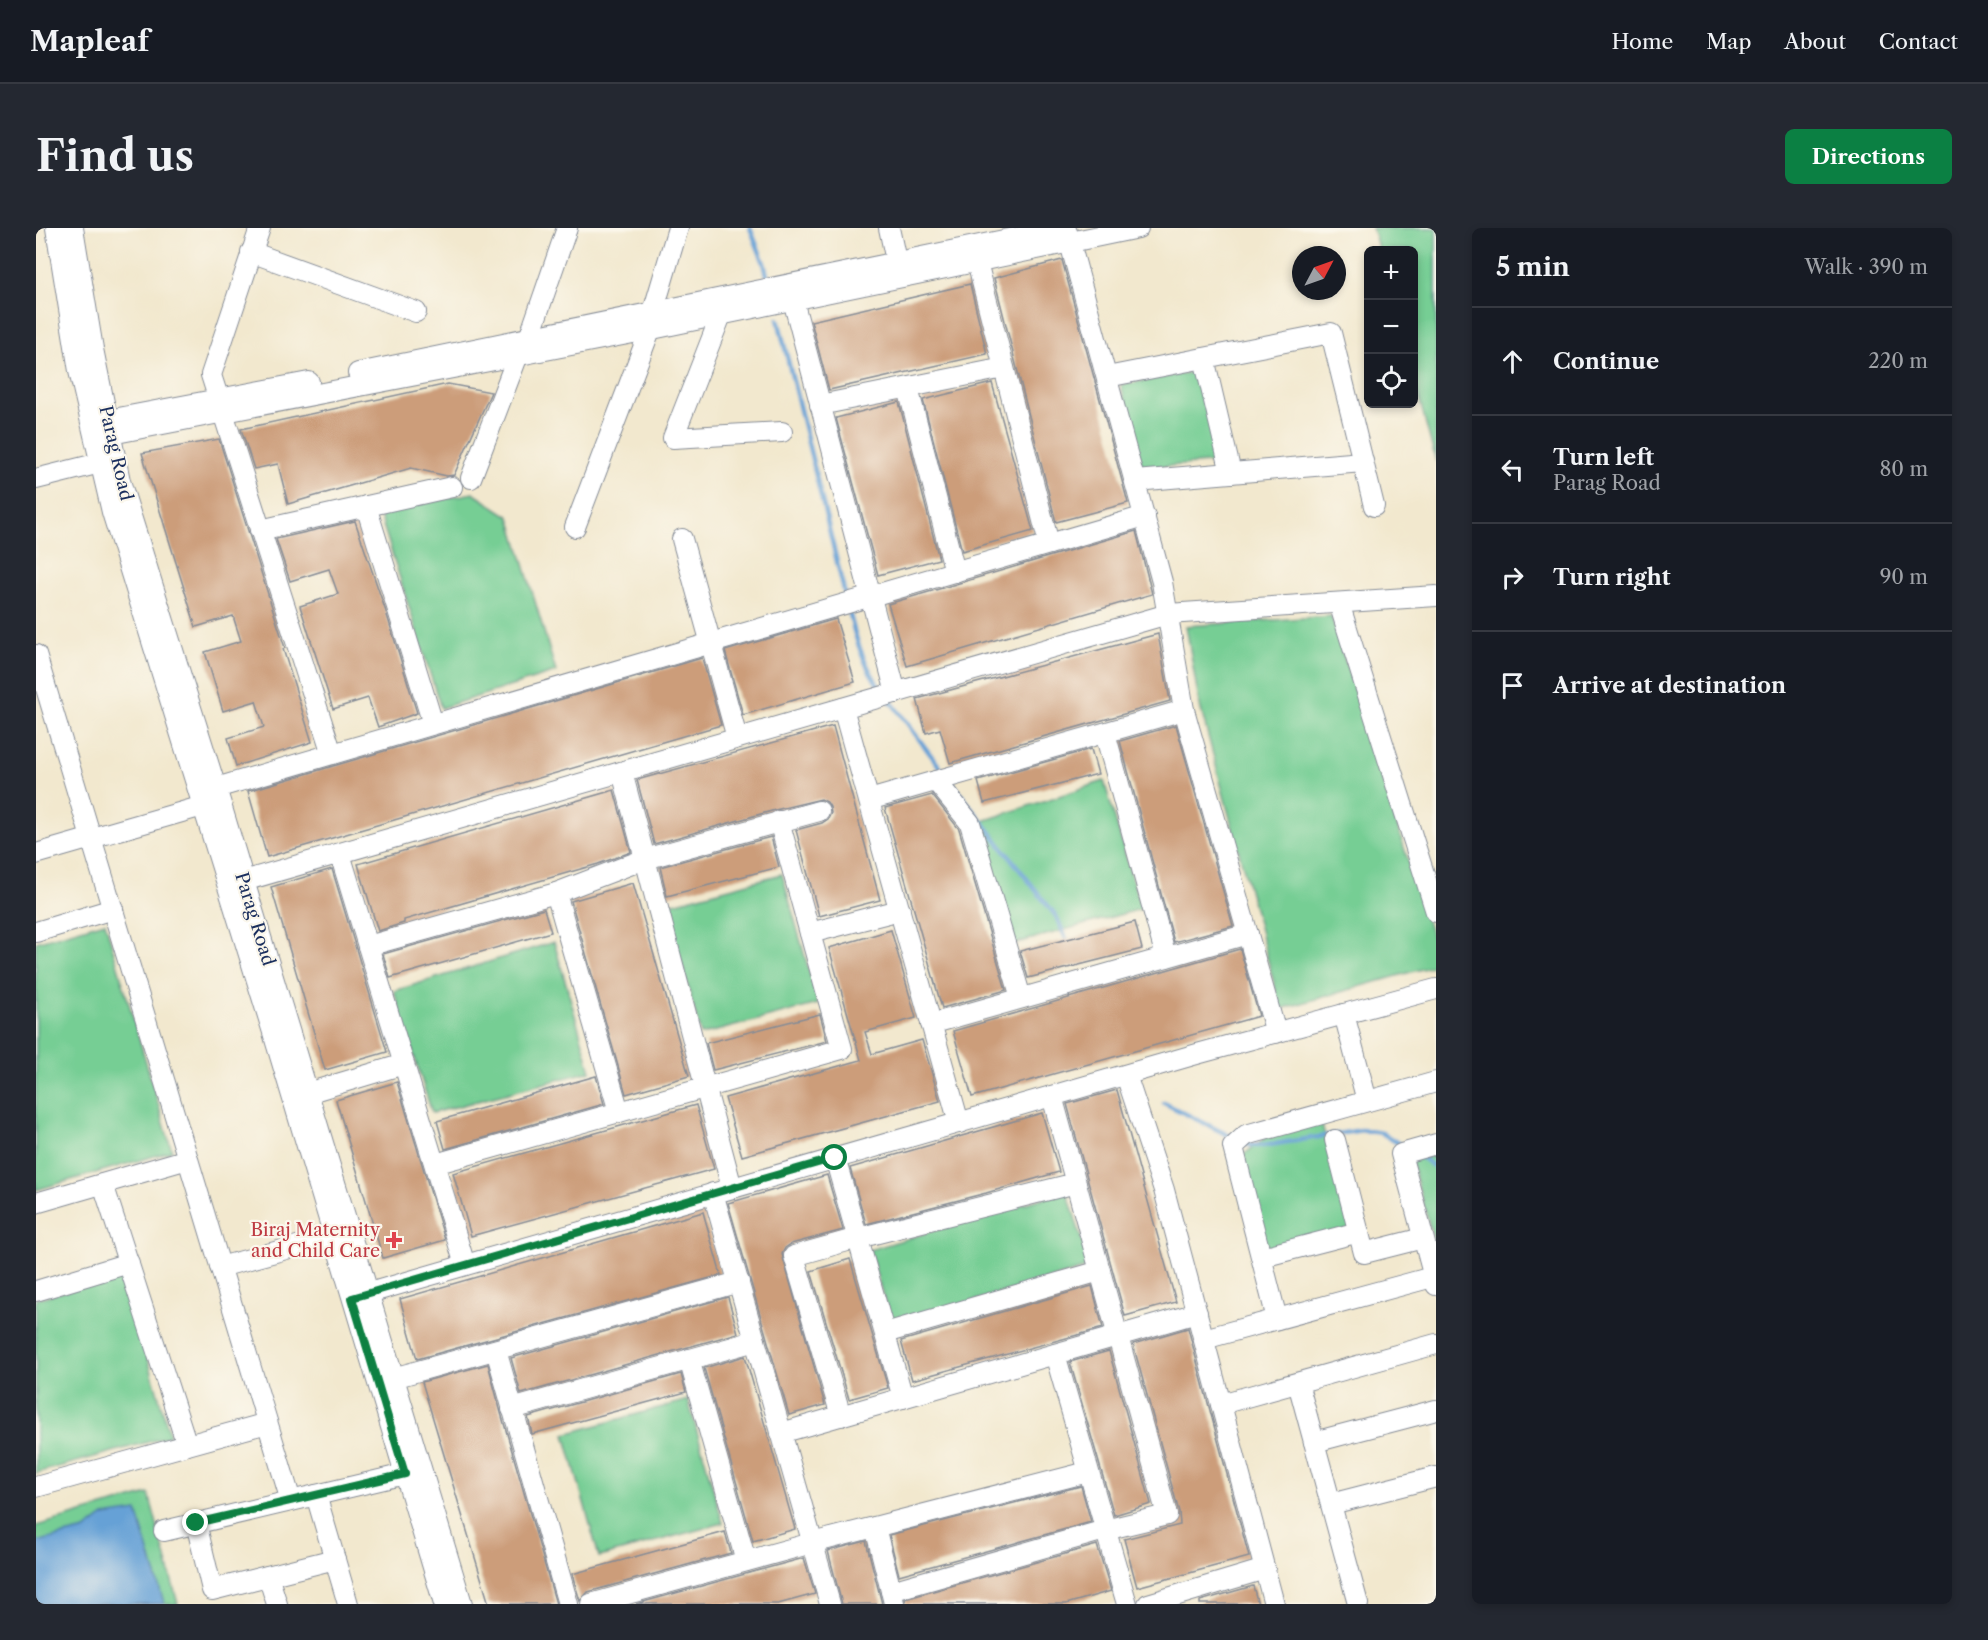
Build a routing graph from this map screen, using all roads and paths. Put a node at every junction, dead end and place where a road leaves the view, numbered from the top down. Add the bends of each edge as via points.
1 (56, 228) edge
2 (73, 228) edge
3 (260, 228) edge
4 (678, 228) edge
5 (889, 228) edge
6 (1138, 228) edge
7 (563, 229) edge
8 (1067, 233) edge
9 (251, 252) junction
10 (977, 262) junction
11 (898, 270) junction
12 (793, 300) junction
13 (416, 312) dead end
14 (721, 315) junction
15 (651, 321) junction
16 (529, 338) junction
17 (518, 356) junction
18 (1204, 358) junction
19 (1004, 368) junction
20 (1107, 377) junction
21 (908, 387) junction
22 (820, 405) junction
23 (220, 406) junction
24 (104, 428) junction
25 (782, 432) dead end
26 (108, 461) junction
27 (1364, 462) junction
28 (1231, 473) junction
29 (471, 478) dead end
30 (36, 479) edge
31 (1135, 482) junction
32 (452, 487) dead end
33 (366, 506) junction
34 (1374, 506) dead end
35 (1144, 516) junction
36 (575, 527) dead end
37 (260, 530) junction
38 (681, 539) dead end
39 (1049, 544) junction
40 (955, 572) junction
41 (1436, 596) edge
42 (864, 599) junction
43 (1339, 603) junction
44 (1168, 614) junction
45 (711, 644) junction
46 (36, 655) edge
47 (888, 695) junction
48 (843, 708) junction
49 (1184, 711) junction
50 (433, 724) junction
51 (1105, 733) junction
52 (737, 738) junction
53 (332, 754) junction
54 (622, 772) junction
55 (939, 780) junction
56 (216, 788) junction
57 (869, 800) junction
58 (203, 806) junction
59 (819, 811) dead end
60 (779, 821) junction
61 (92, 838) junction
62 (36, 854) edge
63 (340, 854) junction
64 (645, 859) junction
65 (236, 884) junction
66 (556, 893) junction
67 (113, 909) junction
68 (900, 910) junction
69 (1436, 912) edge
70 (36, 932) edge
71 (810, 933) junction
72 (1248, 934) junction
73 (368, 946) junction
74 (1166, 957) junction
75 (1436, 989) edge
76 (1021, 998) junction
77 (1344, 1014) junction
78 (931, 1024) junction
79 (1276, 1033) junction
80 (404, 1064) junction
81 (1125, 1075) junction
82 (1436, 1082) edge
83 (705, 1088) junction
84 (307, 1092) junction
85 (1052, 1096) junction
86 (1367, 1101) junction
87 (620, 1112) junction
88 (959, 1123) junction
89 (1335, 1140) dead end
90 (1418, 1149) edge
91 (835, 1158) junction
92 (188, 1159) junction
93 (435, 1164) junction
94 (1076, 1183) junction
95 (103, 1184) junction
96 (723, 1190) junction
97 (36, 1203) edge
98 (1359, 1232) junction
99 (334, 1236) junction
100 (858, 1238) junction
101 (1423, 1238) junction
102 (1262, 1257) junction
103 (129, 1263) junction
104 (465, 1265) junction
105 (220, 1267) junction
106 (1100, 1271) junction
107 (1435, 1279) edge
108 (739, 1282) junction
109 (36, 1291) edge
110 (360, 1296) junction
111 (1197, 1313) junction
112 (1277, 1319) junction
113 (885, 1333) junction
114 (1118, 1336) junction
115 (1203, 1339) junction
116 (755, 1341) junction
117 (1436, 1344) edge
118 (496, 1350) junction
119 (1055, 1354) junction
120 (689, 1359) junction
121 (393, 1378) junction
122 (1298, 1383) junction
123 (903, 1398) junction
124 (1221, 1404) junction
125 (512, 1409) junction
126 (1436, 1410) edge
127 (841, 1416) junction
128 (267, 1423) junction
129 (781, 1433) junction
130 (1314, 1442) junction
131 (187, 1445) junction
132 (1088, 1472) junction
133 (405, 1474) junction
134 (1435, 1480) edge
135 (36, 1487) edge
136 (316, 1495) junction
137 (291, 1501) junction
138 (1330, 1504) junction
139 (196, 1523) junction
140 (875, 1527) junction
141 (1105, 1530) junction
142 (164, 1531) dead end
143 (812, 1543) junction
144 (335, 1559) junction
145 (746, 1561) junction
146 (1265, 1569) junction
147 (268, 1576) junction
148 (893, 1598) edge
149 (1178, 1600) edge
150 (827, 1603) edge
151 (277, 1604) edge
152 (348, 1604) edge
153 (444, 1604) edge
154 (462, 1604) edge
155 (568, 1604) edge
156 (591, 1604) edge
157 (1127, 1604) edge
158 (1148, 1604) edge
159 (1274, 1604) edge
160 (1358, 1604) edge

1 - 24 street, Parag Road via 79,371
2 - 24 street, Parag Road
3 - 9 street
4 - 15 street
5 - 11 street
6 - 8 street
7 - 16 street
8 - 10 street
8 - 11 street
8 - 20 street
9 - 13 street
9 - 23 street via 211,375
10 - 11 street
10 - 19 street
11 - 12 street
11 - 15 street
12 - 14 street
12 - 22 street
14 - 15 street
14 - 25 street via 674,438
15 - 16 street
15 - 17 street
15 - 36 street
16 - 17 street
16 - 23 street
17 - 23 street
17 - 29 street
18 - 20 street
18 - 27 street via 1331,333
18 - 28 street
19 - 21 street
19 - 39 street
20 - 31 street
21 - 22 street
21 - 40 street
22 - 42 street
23 - 24 street
23 - 37 street
24 - 26 street, Parag Road
26 - 30 street
26 - 56 street, Parag Road via 120,481
26 - 58 street, Parag Road via 112,512
27 - 28 street
27 - 34 street
28 - 31 street
31 - 35 street
32 - 33 street
33 - 37 street
33 - 50 street
35 - 39 street
35 - 44 street
37 - 53 street
38 - 45 street
39 - 40 street
40 - 42 street
41 - 43 street
42 - 45 street
42 - 47 street
43 - 44 street
43 - 69 street
44 - 47 street
44 - 49 street
45 - 50 street
45 - 52 street
46 - 61 street
47 - 48 street
48 - 52 street
48 - 57 street
49 - 51 street
49 - 72 street
50 - 53 street
51 - 55 street
51 - 74 street
52 - 54 street
53 - 56 street
54 - 63 street
54 - 64 street
55 - 57 street
55 - 76 street via 970,823
56 - 65 street, Parag Road
57 - 68 street
58 - 61 street
58 - 65 street, Parag Road
59 - 60 street
60 - 64 street
60 - 71 street
61 - 62 street
61 - 67 street
63 - 65 street
63 - 73 street
64 - 66 street
64 - 83 street
65 - 84 street, Parag Road
65 - 99 street, Parag Road
66 - 73 street
66 - 87 street
67 - 70 street
67 - 92 street
68 - 71 street
68 - 78 street
71 - 83 street via 842,1049
72 - 74 street
72 - 79 street
73 - 80 street
74 - 76 street
75 - 77 street
76 - 78 street
77 - 79 street
77 - 86 street
78 - 88 street
79 - 81 street
80 - 84 street
80 - 93 street
81 - 85 street
81 - 111 street via 1164,1190
82 - 86 street
83 - 87 street
83 - 96 street
84 - 110 street, Parag Road
85 - 88 street
85 - 94 street
86 - 102 street via 1239,1141
87 - 93 street
88 - 91 street
89 - 98 street
90 - 101 street
91 - 96 street
91 - 100 street
92 - 95 street
92 - 105 street
93 - 104 street
94 - 100 street
94 - 106 street
95 - 97 street
95 - 103 street
96 - 104 street
96 - 108 street
98 - 101 street via 1364,1253
98 - 102 street
99 - 105 street
99 - 110 street, Parag Road
100 - 113 street
100 - 127 street via 794,1256
101 - 107 street
102 - 112 street
103 - 109 street
103 - 131 street
104 - 110 street
105 - 128 street
106 - 113 street
106 - 114 street
107 - 112 street
108 - 116 street
108 - 118 street
110 - 121 street, Parag Road
110 - 133 street, Parag Road
111 - 114 street
111 - 115 street
112 - 115 street
113 - 123 street
114 - 119 street
114 - 141 street via 1167,1515
115 - 124 street
116 - 120 street
116 - 129 street
117 - 122 street
118 - 121 street
118 - 125 street
119 - 123 street
119 - 132 street
120 - 125 street
120 - 145 street
121 - 154 street, Parag Road
122 - 124 street
122 - 130 street
123 - 127 street
124 - 146 street
125 - 155 street
126 - 130 street
127 - 129 street
128 - 131 street
128 - 137 street
129 - 143 street
130 - 138 street
131 - 135 street
132 - 140 street
132 - 141 street
133 - 136 street
133 - 153 street, Parag Road
134 - 138 street
136 - 137 street
136 - 144 street
137 - 139 street
138 - 160 street
139 - 142 street
139 - 147 street via 212,1590
140 - 143 street
140 - 148 street
141 - 148 street
141 - 157 street
143 - 145 street
143 - 150 street
144 - 147 street
144 - 152 street
145 - 156 street
146 - 149 street
146 - 159 street
147 - 151 street
149 - 158 street

